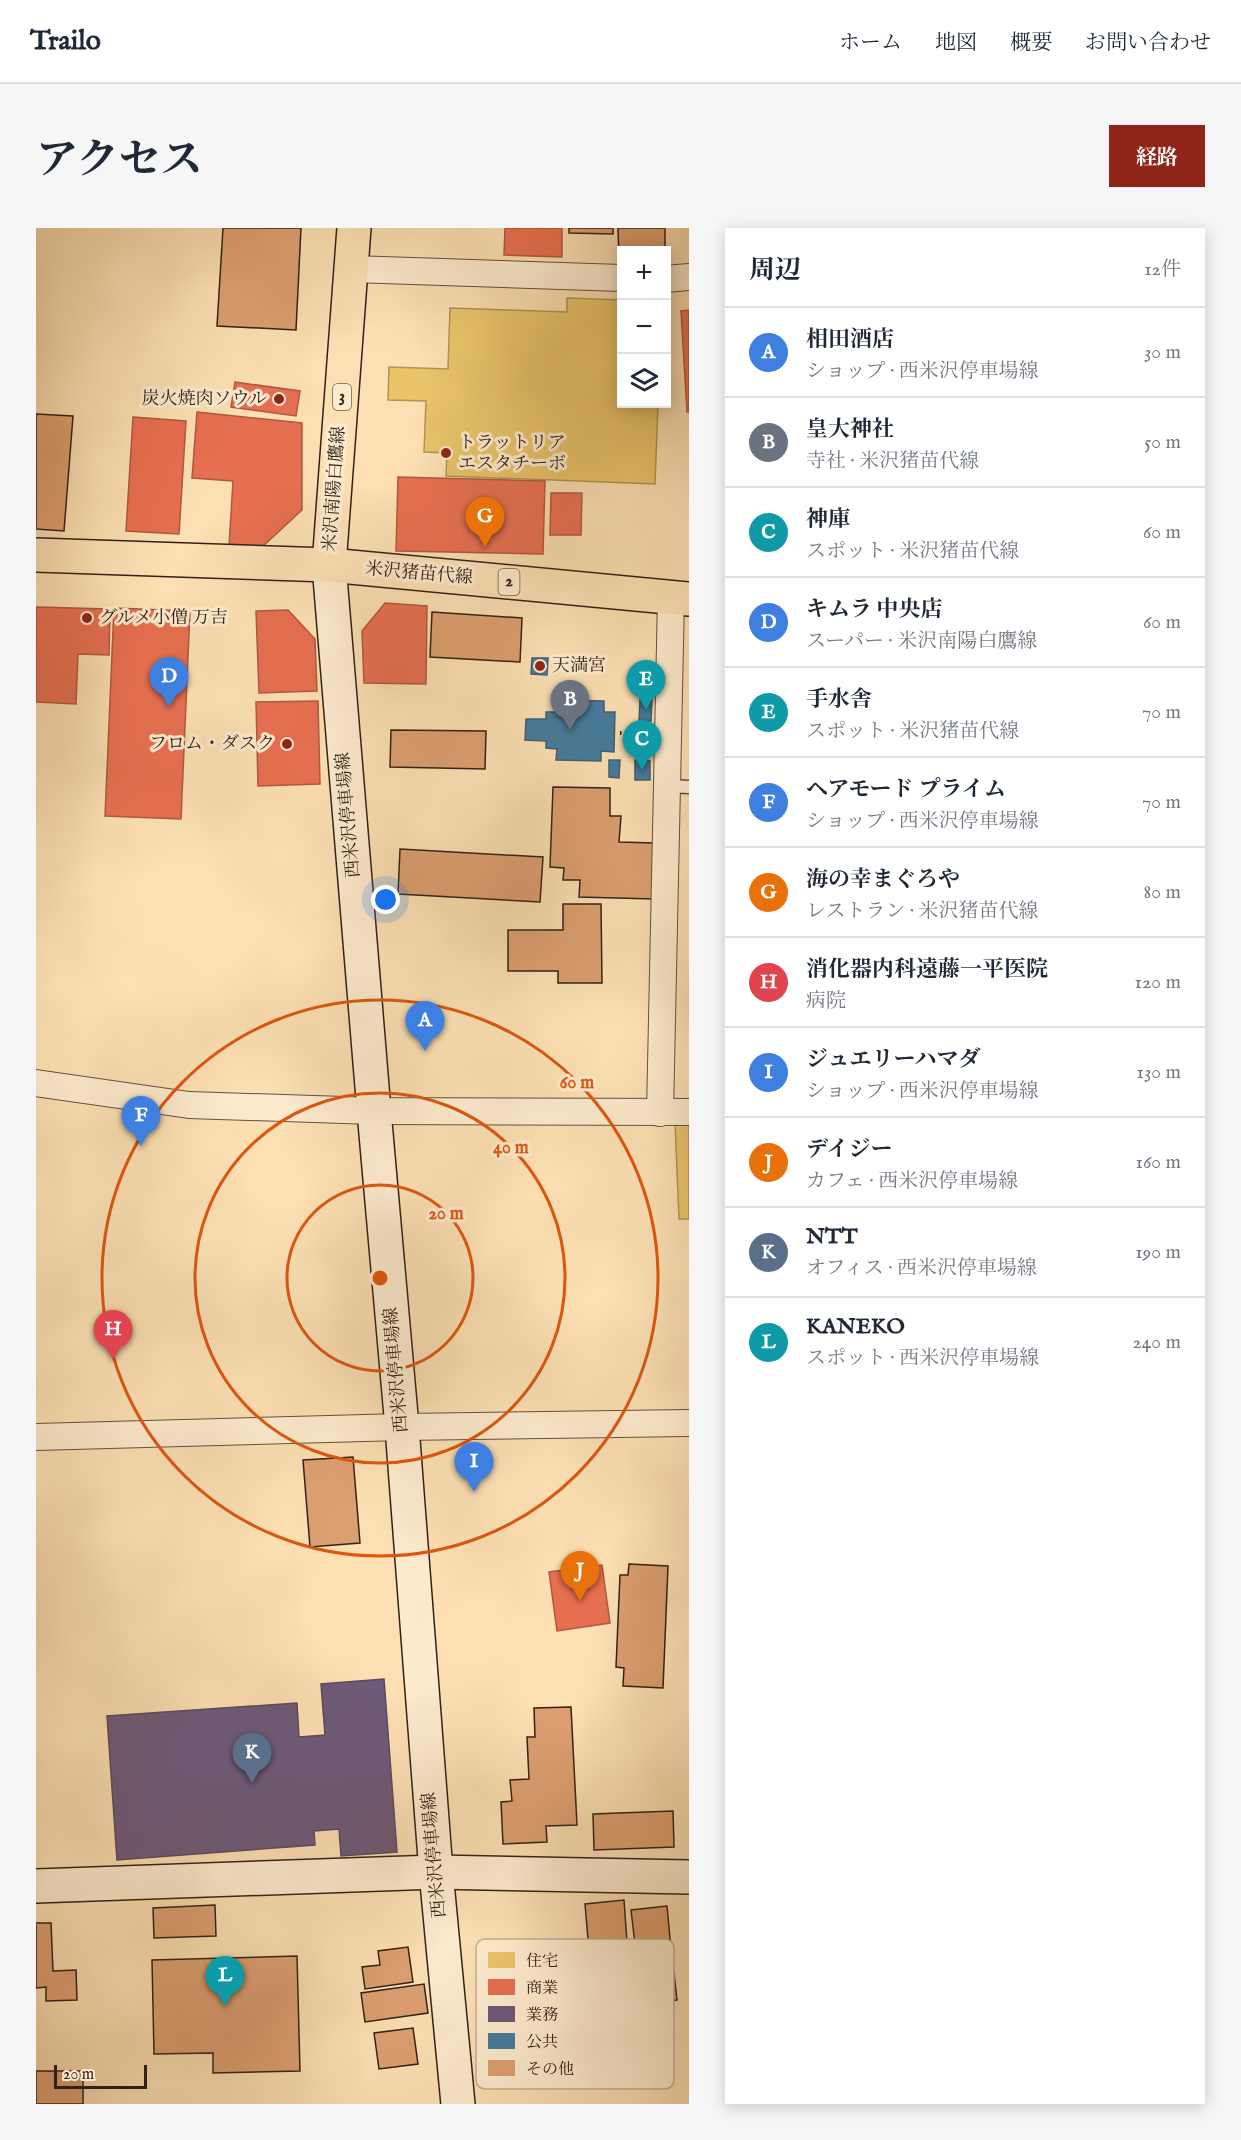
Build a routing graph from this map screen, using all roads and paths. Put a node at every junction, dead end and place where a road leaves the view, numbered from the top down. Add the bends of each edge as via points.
1 (354, 228) edge
2 (352, 269) junction
3 (689, 277) edge
4 (617, 278) edge
5 (671, 279) edge
6 (36, 555) edge
7 (329, 565) junction
8 (680, 598) edge
9 (678, 787) edge
10 (36, 1083) edge
11 (374, 1111) junction
12 (689, 1112) edge
13 (660, 1113) junction
14 (689, 1423) edge
15 (402, 1427) junction
16 (36, 1437) edge
17 (436, 1872) junction
18 (689, 1877) edge
19 (36, 1886) edge
20 (458, 2104) edge

1 - 2 main road, 米沢南陽白鷹線 / 3
2 - 4 street
2 - 7 main road, 米沢南陽白鷹線 / 3
3 - 5 street
6 - 7 main road, 米沢南陽白鷹線
7 - 8 main road, 米沢猪苗代線 / 2
7 - 11 main road, 西米沢停車場線
8 - 9 street
9 - 13 street
10 - 11 street via 189,1105
11 - 13 street
11 - 15 main road, 西米沢停車場線
12 - 13 street
14 - 15 street
15 - 16 street
15 - 17 main road, 西米沢停車場線
17 - 18 main road
17 - 19 main road
17 - 20 main road, 西米沢停車場線

